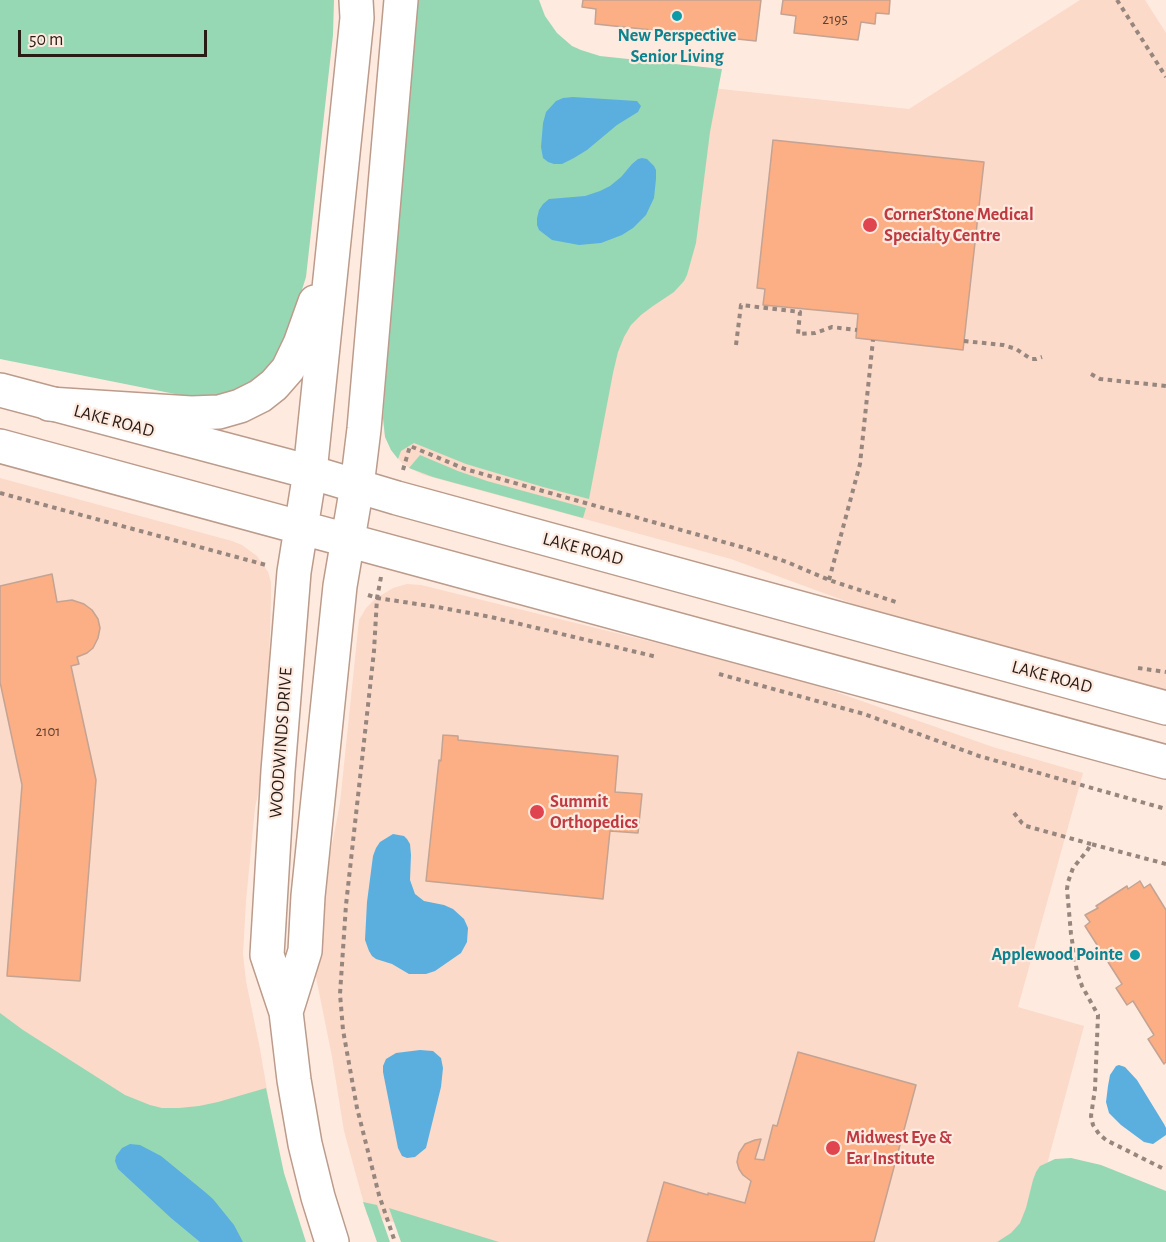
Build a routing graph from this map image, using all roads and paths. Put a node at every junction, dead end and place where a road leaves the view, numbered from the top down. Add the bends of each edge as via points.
1 (356, 0) edge
2 (401, 0) edge
3 (1117, 0) edge
4 (1166, 77) edge
5 (334, 249) junction
6 (857, 330) dead end
7 (873, 340) dead end
8 (964, 341) dead end
9 (736, 345) dead end
10 (1042, 357) dead end
11 (1091, 374) dead end
12 (1166, 386) edge
13 (0, 390) edge
14 (49, 404) junction
15 (0, 446) edge
16 (410, 446) dead end
17 (310, 472) junction
18 (357, 486) junction
19 (0, 493) edge
20 (301, 528) junction
21 (347, 540) junction
22 (252, 562) dead end
23 (829, 580) junction
24 (902, 603) dead end
25 (662, 658) dead end
26 (1132, 667) dead end
27 (1166, 672) edge
28 (718, 673) dead end
29 (1166, 708) edge
30 (1166, 762) edge
31 (1166, 809) edge
32 (1014, 813) dead end
33 (1091, 844) junction
34 (1166, 864) edge
35 (286, 1012) junction
36 (1166, 1170) edge
37 (332, 1242) edge
38 (395, 1242) edge

1 - 5 main road
2 - 18 main road, WOODWINDS DRIVE
3 - 4 path
5 - 14 main road via 291,364 274,385 251,401 207,413
5 - 17 main road, WOODWINDS DRIVE
6 - 9 path via 832,327 798,334 800,312 741,305
7 - 23 path via 860,464
8 - 10 path via 1003,345 1031,359
11 - 12 path via 1100,379
13 - 14 main road, LAKE ROAD
14 - 17 main road, LAKE ROAD
15 - 20 main road
16 - 23 path via 465,469 745,548
17 - 18 main road, LAKE ROAD
17 - 20 main road, WOODWINDS DRIVE
18 - 21 main road, WOODWINDS DRIVE
18 - 29 main road, LAKE ROAD
19 - 22 path
20 - 21 main road
20 - 35 main road, WOODWINDS DRIVE via 278,771 267,955
21 - 30 main road
21 - 35 main road, WOODWINDS DRIVE via 338,598 305,951
23 - 24 path
25 - 38 path via 491,617 377,598 346,905 340,1005 364,1138
26 - 27 path
28 - 31 path via 864,714 979,756
32 - 33 path via 1026,826
33 - 34 path
33 - 36 path via 1071,873 1067,899 1078,977 1098,1015 1093,1125 1106,1140
35 - 37 main road, WOODWINDS DRIVE via 305,1144

